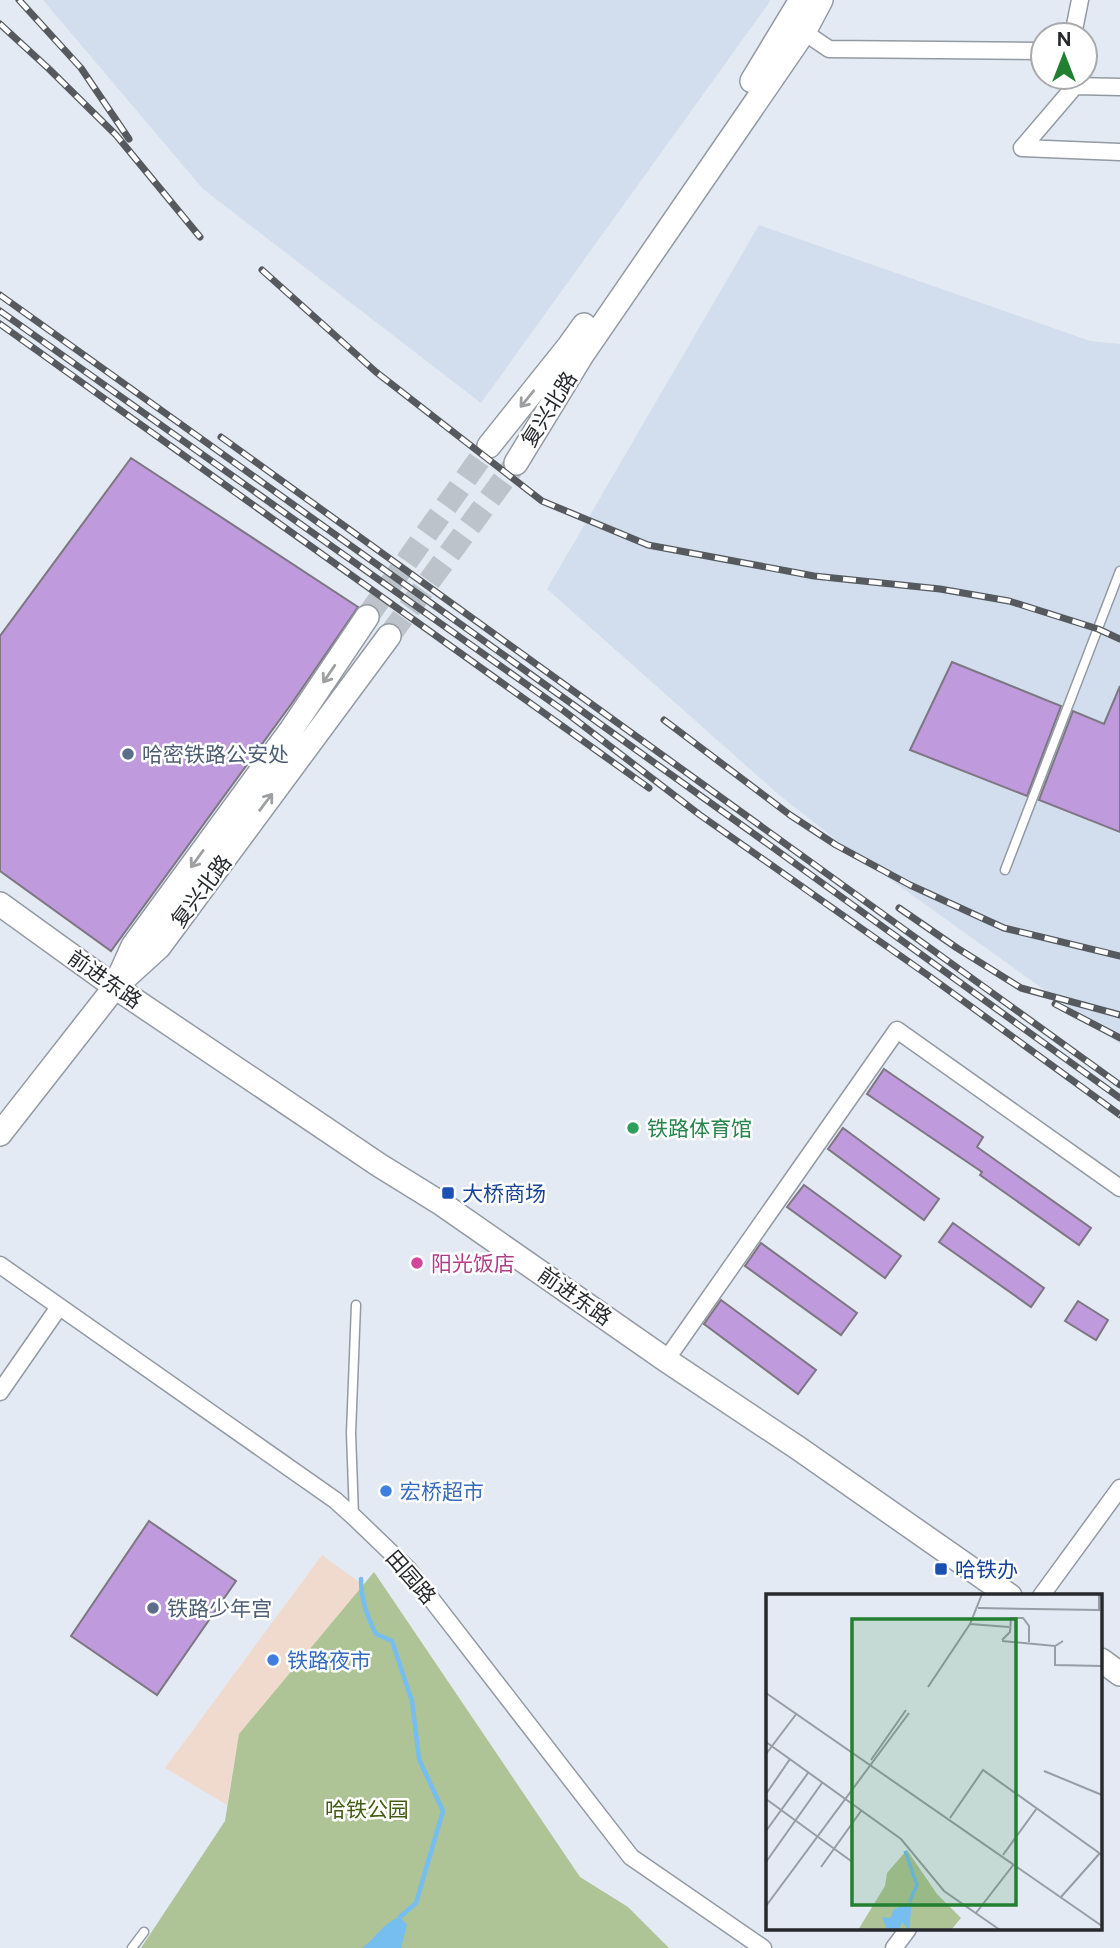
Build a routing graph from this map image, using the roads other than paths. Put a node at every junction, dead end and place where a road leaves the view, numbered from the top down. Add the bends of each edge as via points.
1 (801, 0) edge
2 (821, 0) edge
3 (1080, 0) edge
4 (1076, 21) edge
5 (804, 32) junction
6 (1029, 51) edge
7 (1099, 84) edge
8 (1120, 87) edge
9 (1067, 91) edge
10 (1120, 152) edge
11 (489, 446) tunnel mouth
12 (516, 463) tunnel mouth
13 (1120, 571) edge
14 (367, 617) tunnel mouth
15 (389, 636) tunnel mouth
16 (1005, 870) dead end
17 (0, 904) edge
18 (115, 987) junction
19 (0, 1134) edge
20 (1120, 1188) edge
21 (0, 1265) edge
22 (356, 1305) dead end
23 (60, 1307) junction
24 (666, 1360) junction
25 (0, 1392) edge
26 (1120, 1488) edge
27 (354, 1517) junction
28 (1007, 1594) edge
29 (1042, 1594) edge
30 (907, 1930) edge
31 (144, 1932) dead end
32 (132, 1948) edge
33 (763, 1948) edge
34 (894, 1948) edge

1 -> 11 street via 761,68 569,346
2 - 5 street, 复兴北路
3 - 4 street
5 - 6 street via 829,49
5 - 12 street, 复兴北路 via 582,355
7 - 8 street
9 - 10 street via 1022,148
13 - 16 lane
14 -> 18 street via 291,730 133,946
18 -> 15 street, 复兴北路 via 159,947
17 - 18 street, 前进东路
18 - 19 street, 复兴北路
18 - 24 street, 前进东路 via 442,1204
20 - 24 street via 898,1030
21 - 23 street, 田园路
22 - 27 lane via 351,1433
23 - 25 street
23 - 27 street, 田园路
24 - 28 street, 前进东路
26 - 29 street
27 - 33 street, 田园路 via 408,1569 631,1857
30 - 34 street
31 - 32 lane

